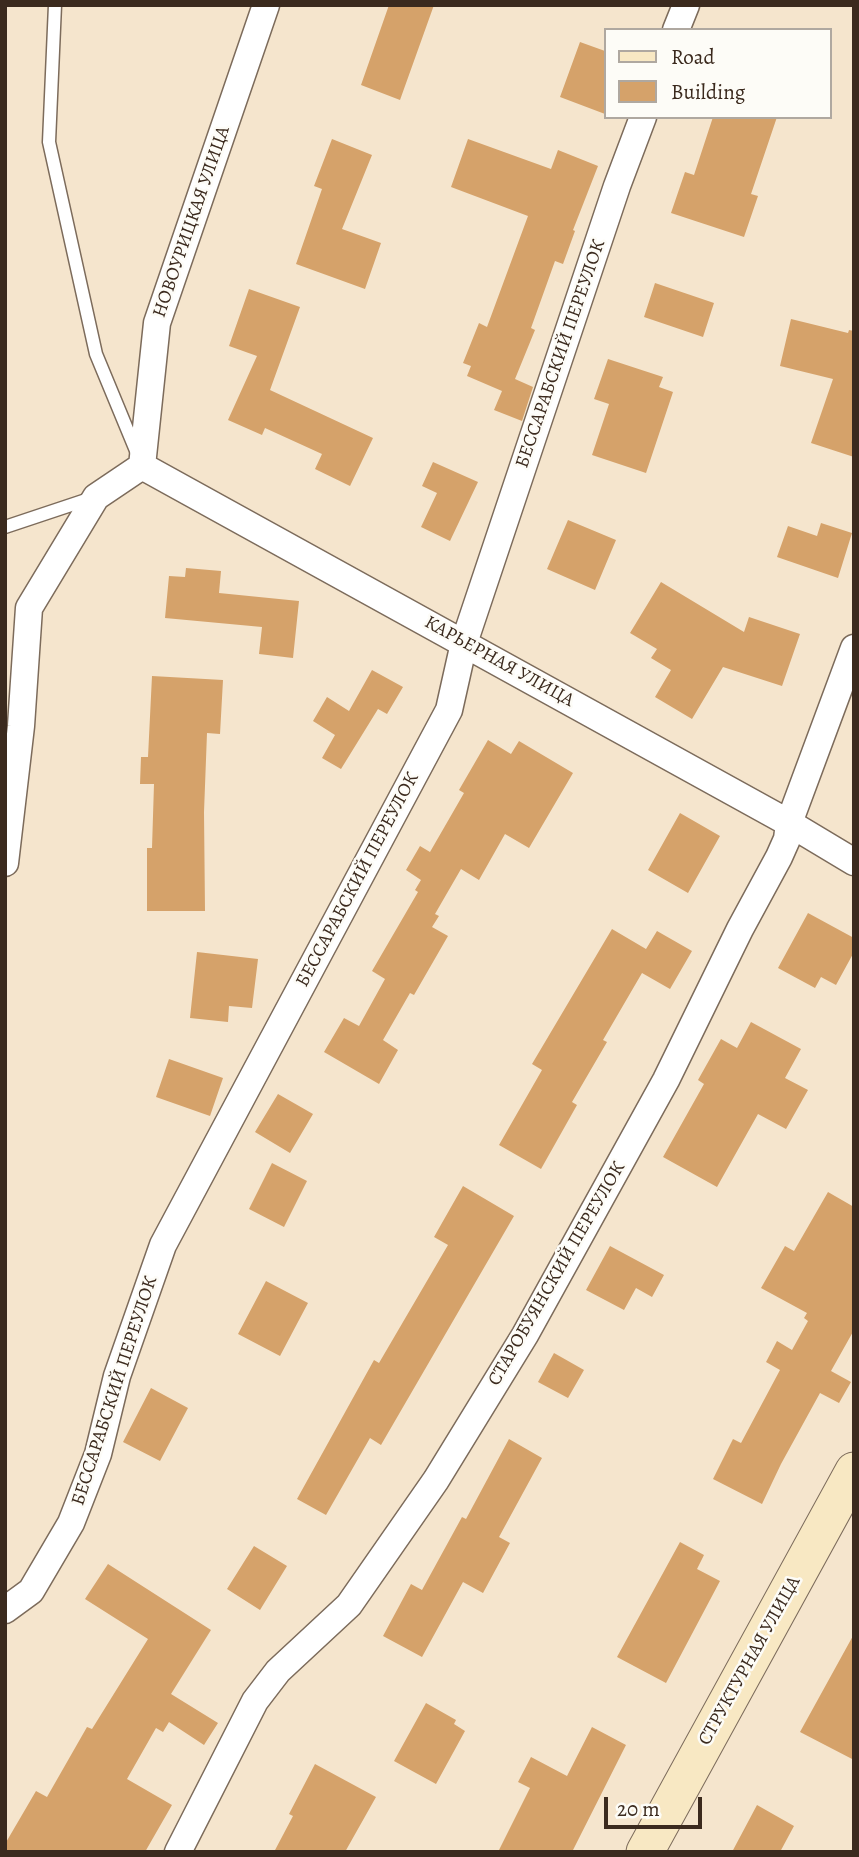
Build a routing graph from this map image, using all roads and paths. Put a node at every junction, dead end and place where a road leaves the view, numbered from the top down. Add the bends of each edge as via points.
1 (55, 5) edge
2 (267, 5) edge
3 (685, 5) edge
4 (677, 28) edge
5 (642, 119) edge
6 (142, 466) junction
7 (96, 497) junction
8 (5, 527) edge
9 (464, 643) junction
10 (854, 648) edge
11 (789, 823) junction
12 (854, 862) edge
13 (5, 863) edge
14 (854, 1471) edge
15 (5, 1610) edge
16 (178, 1852) edge
17 (645, 1852) edge

1 - 6 lane via 48,142 96,354
2 - 6 street, НОВОУРИЦКАЯ УЛИЦА via 157,323
3 - 4 street
5 - 9 street, БЕССАРАБСКИЙ ПЕРЕУЛОК
6 - 7 street
6 - 9 street, КАРЬЕРНАЯ УЛИЦА
7 - 8 lane
7 - 13 street via 29,608
9 - 11 street, КАРЬЕРНАЯ УЛИЦА
9 - 15 street, БЕССАРАБСКИЙ ПЕРЕУЛОК via 449,710 163,1245 117,1376 98,1454 71,1522 31,1591
10 - 11 street, СТАРОБУЯНСКИЙ ПЕРЕУЛОК
11 - 12 street, КАРЬЕРНАЯ УЛИЦА
11 - 16 street, СТАРОБУЯНСКИЙ ПЕРЕУЛОК via 779,857 666,1080 525,1335 436,1480 349,1605 278,1671 255,1701
14 - 17 main road, СТРУКТУРНАЯ УЛИЦА

